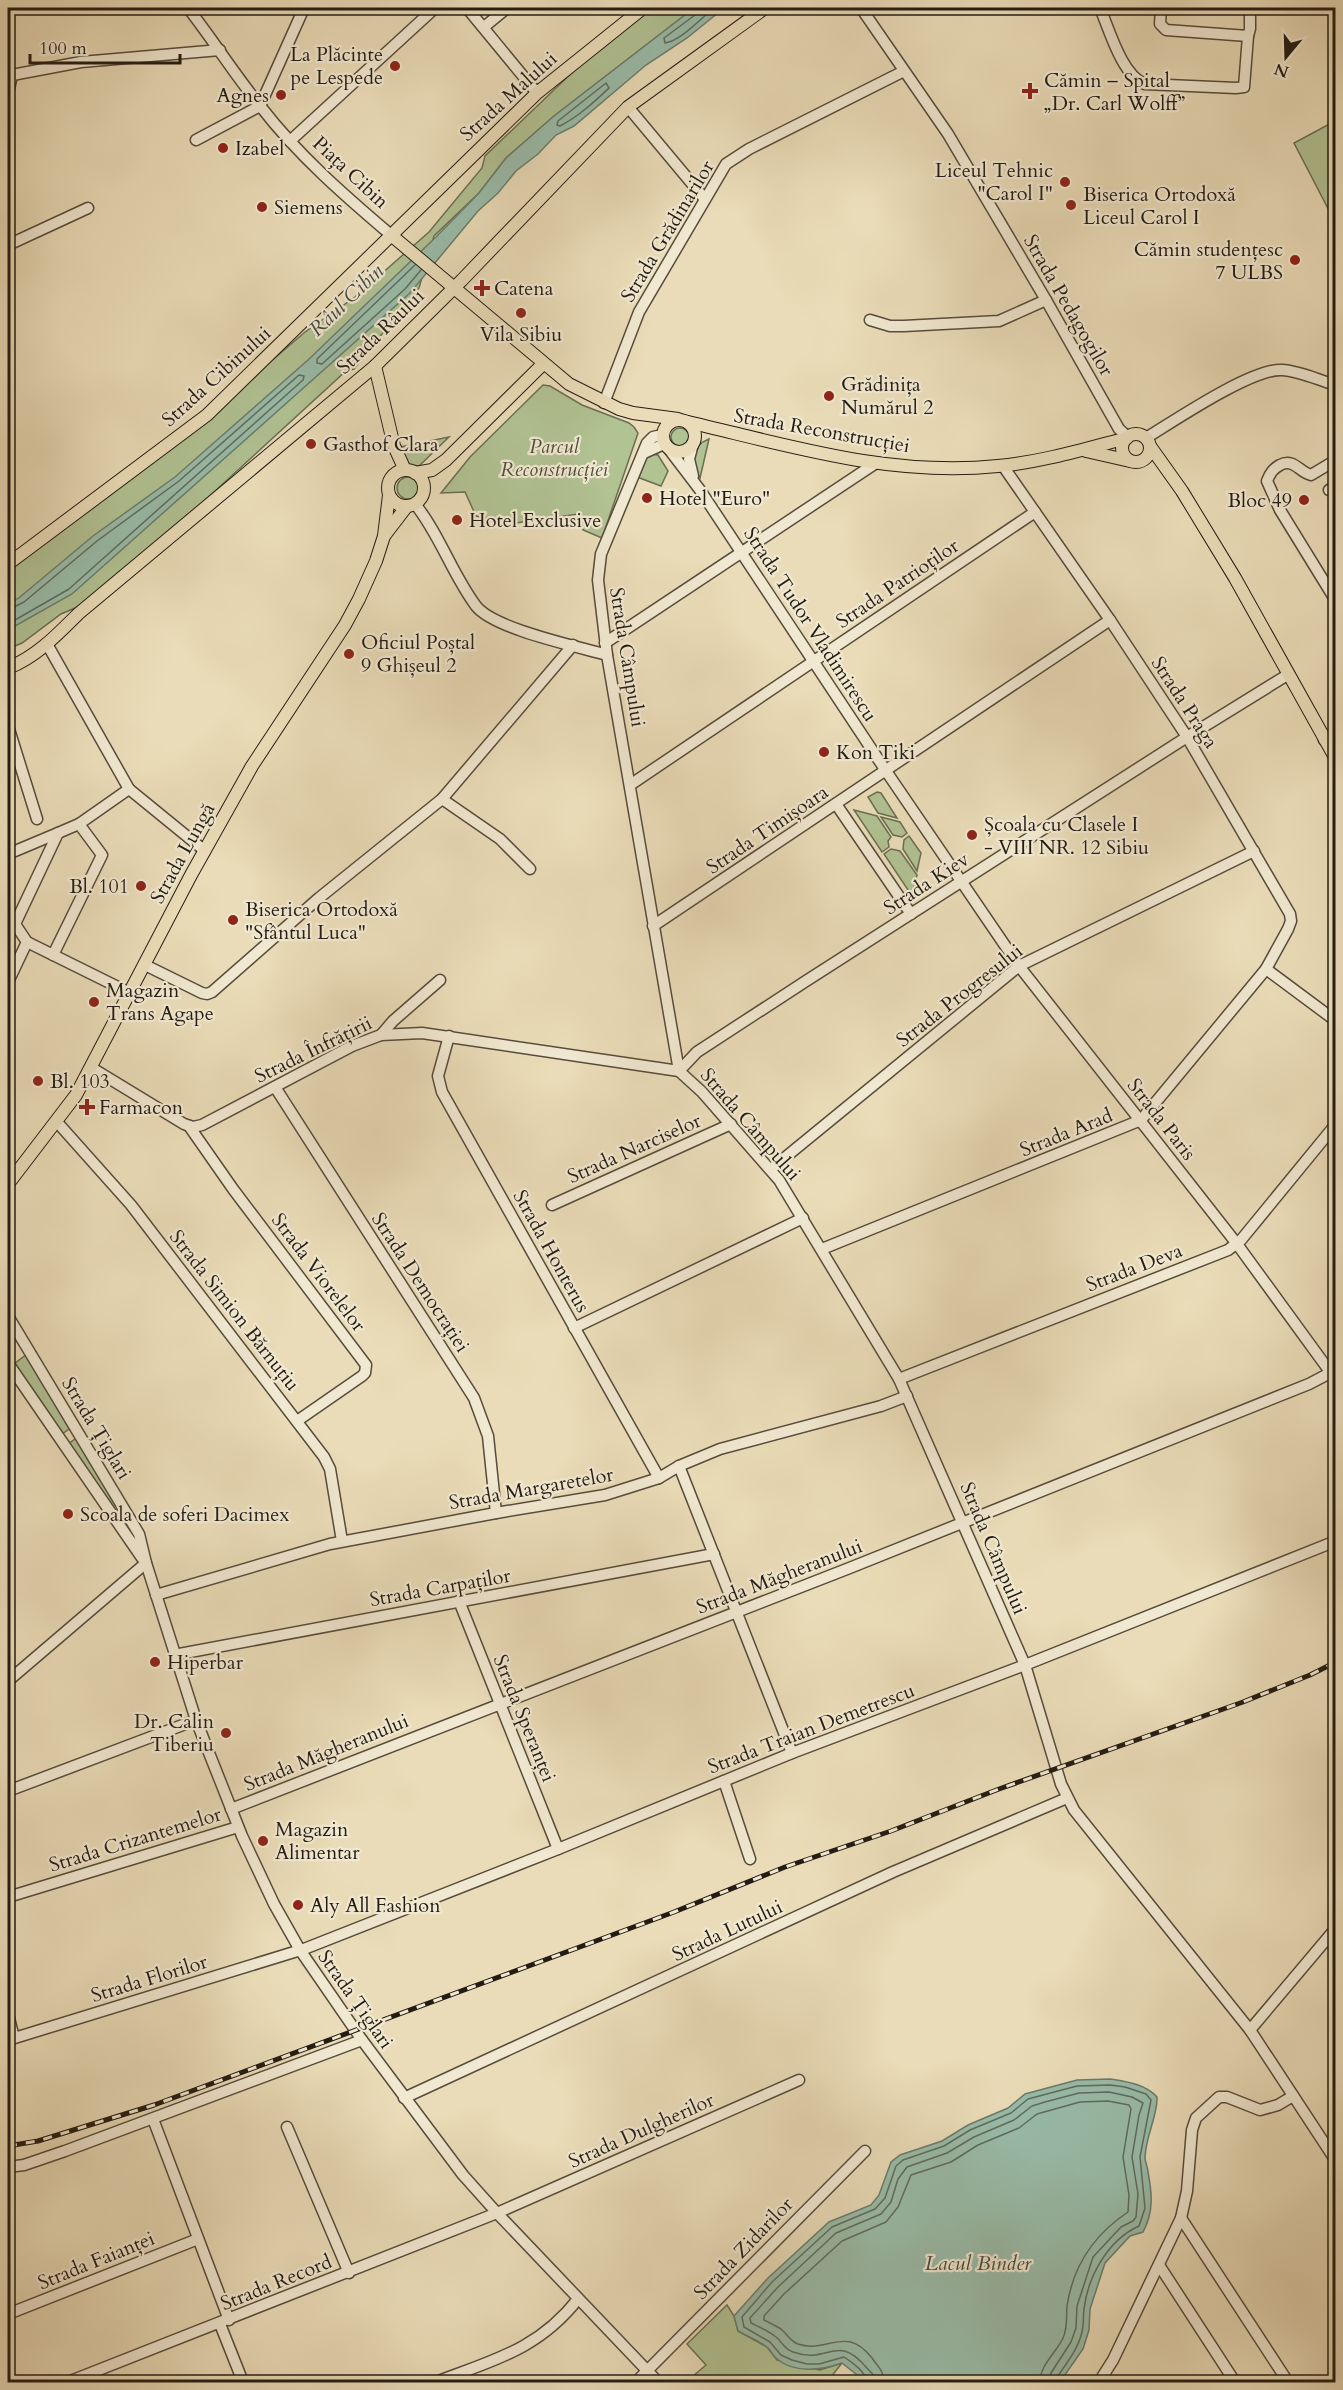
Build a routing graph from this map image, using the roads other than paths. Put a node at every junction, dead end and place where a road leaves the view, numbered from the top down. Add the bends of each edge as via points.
1 (188, 8) edge
2 (304, 8) edge
3 (435, 8) edge
4 (467, 8) edge
5 (507, 8) edge
6 (643, 8) edge
7 (765, 8) edge
8 (861, 8) edge
9 (1100, 8) edge
10 (1161, 8) edge
11 (1250, 8) edge
12 (484, 27) junction
13 (1248, 36) junction
14 (220, 50) junction
15 (904, 71) junction
16 (10, 75) edge
17 (537, 93) junction
18 (8, 94) edge
19 (260, 106) junction
20 (628, 107) junction
21 (196, 140) dead end
22 (290, 141) junction
23 (704, 198) junction
24 (88, 208) dead end
25 (406, 221) joint
26 (395, 239) junction
27 (8, 245) edge
28 (453, 289) junction
29 (1047, 300) junction
30 (870, 320) dead end
31 (543, 364) junction
32 (375, 366) junction
33 (1335, 385) edge
34 (604, 403) junction
35 (633, 413) junction
36 (683, 421) junction
37 (732, 434) junction
38 (1128, 437) junction
39 (664, 440) junction
40 (694, 441) junction
41 (1148, 442) junction
42 (394, 446) junction
43 (1082, 451) junction
44 (1335, 459) edge
45 (1133, 462) junction
46 (876, 463) junction
47 (1003, 466) junction
48 (410, 472) junction
49 (1174, 479) junction
50 (696, 485) junction
51 (389, 490) junction
52 (411, 505) junction
53 (1035, 512) junction
54 (384, 536) junction
55 (742, 552) junction
56 (8, 564) edge
57 (1335, 601) edge
58 (1110, 620) junction
59 (605, 643) junction
60 (47, 644) junction
61 (573, 645) junction
62 (607, 655) junction
63 (814, 660) junction
64 (8, 668) edge
65 (1289, 674) junction
66 (8, 726) edge
67 (1335, 733) edge
68 (1187, 737) junction
69 (1324, 740) junction
70 (1335, 759) edge
71 (886, 771) junction
72 (630, 785) junction
73 (129, 789) junction
74 (441, 799) junction
75 (836, 804) junction
76 (37, 819) dead end
77 (79, 824) junction
78 (58, 833) junction
79 (205, 851) junction
80 (1254, 851) junction
81 (8, 854) edge
82 (530, 868) dead end
83 (960, 882) junction
84 (911, 914) junction
85 (11, 922) edge
86 (653, 926) junction
87 (27, 942) junction
88 (53, 955) junction
89 (145, 965) junction
90 (1019, 966) junction
91 (1266, 969) junction
92 (440, 980) dead end
93 (8, 982) edge
94 (130, 993) junction
95 (1335, 1021) edge
96 (381, 1035) junction
97 (448, 1036) junction
98 (92, 1068) junction
99 (679, 1071) junction
100 (275, 1087) junction
101 (1141, 1120) junction
102 (57, 1122) junction
103 (731, 1124) junction
104 (1335, 1124) edge
105 (189, 1126) junction
106 (771, 1169) junction
107 (8, 1184) edge
108 (552, 1205) dead end
109 (803, 1218) junction
110 (1237, 1244) junction
111 (822, 1249) junction
112 (8, 1316) edge
113 (574, 1328) junction
114 (8, 1363) edge
115 (1334, 1373) edge
116 (899, 1379) junction
117 (907, 1396) junction
118 (297, 1421) junction
119 (679, 1466) junction
120 (659, 1478) junction
121 (496, 1513) junction
122 (964, 1522) junction
123 (342, 1541) junction
124 (1335, 1541) edge
125 (714, 1554) junction
126 (146, 1563) junction
127 (156, 1595) junction
128 (459, 1601) junction
129 (736, 1611) junction
130 (174, 1655) junction
131 (1025, 1665) junction
132 (8, 1681) edge
133 (500, 1703) junction
134 (196, 1720) junction
135 (792, 1753) junction
136 (724, 1780) junction
137 (8, 1791) edge
138 (1067, 1798) junction
139 (231, 1809) junction
140 (238, 1827) junction
141 (558, 1849) junction
142 (750, 1858) dead end
143 (8, 1897) edge
144 (1335, 1928) edge
145 (300, 1950) junction
146 (8, 2014) edge
147 (1250, 2030) junction
148 (11, 2039) edge
149 (362, 2040) junction
150 (799, 2080) dead end
151 (1293, 2096) junction
152 (404, 2098) junction
153 (153, 2119) junction
154 (287, 2127) dead end
155 (865, 2151) dead end
156 (1335, 2161) edge
157 (8, 2167) edge
158 (496, 2213) junction
159 (1181, 2218) junction
160 (198, 2239) junction
161 (1159, 2265) junction
162 (348, 2273) junction
163 (578, 2299) junction
164 (8, 2314) edge
165 (224, 2322) junction
166 (648, 2371) junction
167 (68, 2382) edge
168 (243, 2382) edge
169 (436, 2382) edge
170 (636, 2382) edge
171 (658, 2382) edge
172 (1099, 2382) edge
173 (1235, 2382) edge
174 (1288, 2382) edge

1 - 14 street
2 - 19 street
3 - 22 street, Piața Cibin
4 - 12 street
5 - 12 street
6 - 17 main road, Strada Malului
7 - 20 main road, Strada Râului
8 - 15 street, Strada Pedagogilor
9 - 13 street via 1127,69 1145,84 1244,87
10 - 13 street via 1160,24 1166,30
11 - 13 street
12 - 17 street
14 - 16 street via 92,61
14 - 19 street
15 - 23 street, Strada Grădinarilor via 738,155 726,164
15 - 29 street, Strada Pedagogilor via 948,134
16 - 18 street
17 - 25 main road, Strada Malului
19 - 21 street
19 - 22 street
20 - 23 street
20 - 28 main road, Strada Râului
22 - 26 street, Piața Cibin
23 - 34 street, Strada Grădinarilor via 639,312
24 - 27 street
25 - 26 main road, Strada Cibinului
26 - 28 main road, Piața Cibin
26 - 56 main road, Strada Cibinului via 207,415
28 - 31 main road, Strada Reconstrucției
28 - 32 main road, Strada Râului
29 - 30 street via 988,323 897,326
29 - 38 street, Strada Pedagogilor via 1119,429
31 - 34 main road, Strada Reconstrucției
31 - 48 main road via 446,460 432,470
32 - 42 main road, Strada Lungă
32 - 60 main road, Strada Râului
33 - 41 street via 1295,371 1272,370 1245,380
34 - 35 main road, Strada Reconstrucției
35 - 36 main road, Strada Reconstrucției
35 - 39 main road
36 - 37 main road, Strada Reconstrucției
36 - 39 main road via 668,423
36 - 40 main road via 694,429
37 - 40 main road
37 - 46 main road, Strada Reconstrucției
38 - 41 main road via 1137,435
38 - 43 main road, Strada Reconstrucției
38 - 45 main road via 1123,452
39 - 40 main road via 675,452 683,452
39 - 50 street, Strada Tudor Vladimirescu
39 - 59 street, Strada Câmpului via 650,440 599,562
40 - 50 street via 689,465
41 - 45 main road via 1145,459
41 - 49 main road
42 - 48 main road, Strada Lungă
42 - 51 main road, Strada Lungă
43 - 45 main road
43 - 47 main road, Strada Reconstrucției
44 - 57 street via 1311,475 1285,462 1274,468 1267,481
45 - 49 main road
46 - 47 main road, Strada Reconstrucției via 951,468
46 - 55 street
47 - 53 street, Strada Praga
48 - 51 main road via 394,475
48 - 52 main road via 422,480 424,489
49 - 65 main road
50 - 55 street, Strada Tudor Vladimirescu
51 - 52 main road via 398,504
51 - 54 main road, Strada Lungă
52 - 54 main road, Strada Lungă
52 - 61 street via 428,519 472,600 483,612 508,626
53 - 58 street, Strada Praga
53 - 63 street, Strada Patrioților
54 - 79 main road, Strada Lungă via 350,616 252,766
55 - 59 street
55 - 63 street, Strada Tudor Vladimirescu
58 - 68 street, Strada Praga
58 - 71 street, Strada Timișoara
59 - 62 street, Strada Câmpului
60 - 64 main road, Strada Râului
60 - 73 street
61 - 62 street
61 - 74 street
62 - 72 street, Strada Câmpului
63 - 71 street, Strada Tudor Vladimirescu
63 - 72 street, Strada Patrioților
65 - 68 street, Strada Kiev
65 - 69 main road
66 - 76 street
67 - 69 street
68 - 80 street, Strada Praga
68 - 83 street, Strada Kiev
69 - 70 main road
71 - 75 street, Strada Timișoara
71 - 83 street, Strada Tudor Vladimirescu
72 - 86 street, Strada Câmpului
73 - 77 street
73 - 79 street
74 - 82 street via 500,839
74 - 89 street via 212,992 202,993
75 - 84 street
75 - 86 street, Strada Timișoara
77 - 78 street
77 - 88 street via 102,855
78 - 81 street
78 - 85 street
79 - 89 main road, Strada Lungă
80 - 90 street, Strada Progresului
80 - 91 street, Strada Praga via 1291,917 1286,935
83 - 84 street, Strada Kiev
83 - 90 street, Strada Paris
84 - 99 street, Strada Kiev via 697,1052
85 - 87 street
86 - 99 street, Strada Câmpului
87 - 88 street
87 - 93 street
88 - 94 street
89 - 94 main road, Strada Lungă
90 - 101 street, Strada Paris
90 - 106 street, Strada Progresului
91 - 95 street
91 - 101 street, Strada Arad
92 - 96 street
94 - 98 main road, Strada Lungă
96 - 97 street, Strada Înfrățirii
96 - 100 street, Strada Înfrățirii
97 - 99 street, Strada Înfrățirii
97 - 113 street, Strada Honterus via 438,1076 440,1087
98 - 102 main road, Strada Lungă
98 - 105 street
99 - 103 street, Strada Câmpului
100 - 105 street, Strada Înfrățirii via 202,1125
100 - 121 street, Strada Democrației via 474,1398 488,1436
101 - 110 street, Strada Paris
101 - 111 street, Strada Arad
102 - 107 main road, Strada Lungă
102 - 118 street, Strada Simion Bărnuțiu via 131,1206
103 - 106 street, Strada Câmpului
103 - 108 street, Strada Narciselor
104 - 110 street, Strada Deva
105 - 118 street, Strada Viorelelor via 366,1365 362,1376
106 - 109 street, Strada Câmpului
109 - 111 street, Strada Câmpului
109 - 113 street
110 - 115 street, Strada Paris
110 - 116 street, Strada Deva
111 - 116 street, Strada Câmpului
112 - 126 street, Strada Țiglari via 135,1526
113 - 120 street, Strada Honterus
114 - 126 street, Strada Țiglari
115 - 122 street, Strada Măgheranului
116 - 117 street, Strada Câmpului
117 - 119 street, Strada Margaretelor via 720,1449
117 - 122 street, Strada Câmpului
118 - 123 street, Strada Simion Bărnuțiu via 330,1469
119 - 120 street, Strada Margaretelor
119 - 125 street
120 - 121 street, Strada Margaretelor via 605,1495
121 - 123 street, Strada Margaretelor
122 - 129 street, Strada Măgheranului
122 - 131 street, Strada Câmpului
123 - 127 street, Strada Margaretelor
124 - 131 street, Strada Traian Demetrescu
125 - 128 street, Strada Carpaților
125 - 129 street
126 - 127 street, Strada Țiglari
126 - 132 street
127 - 130 street, Strada Țiglari
128 - 130 street, Strada Carpaților
128 - 133 street, Strada Speranței
129 - 133 street, Strada Măgheranului
129 - 135 street
130 - 134 street, Strada Țiglari
131 - 135 street, Strada Traian Demetrescu
131 - 138 street, Strada Câmpului
133 - 139 street, Strada Măgheranului
133 - 141 street, Strada Speranței
134 - 137 street
134 - 139 street, Strada Țiglari
135 - 136 street, Strada Traian Demetrescu
136 - 141 street, Strada Traian Demetrescu
136 - 142 street
138 - 147 street, Strada Câmpului
138 - 152 street, Strada Lutului via 893,1872
139 - 140 street, Strada Țiglari
140 - 143 street, Strada Crizantemelor
140 - 145 street, Strada Țiglari
141 - 145 street, Strada Traian Demetrescu
144 - 147 street
145 - 148 street, Strada Florilor
145 - 149 street, Strada Țiglari
146 - 148 street
147 - 151 street, Strada Câmpului
149 - 152 street, Strada Țiglari
149 - 153 street
150 - 158 street, Strada Dulgherilor
151 - 156 street, Strada Câmpului
151 - 159 street via 1260,2110 1219,2097 1196,2118
152 - 158 street, Strada Țiglari
153 - 157 street via 44,2159
153 - 160 street
154 - 162 street
155 - 166 street, Strada Zidarilor
158 - 162 street, Strada Record
158 - 163 street, Strada Țiglari
159 - 161 street
159 - 174 street
160 - 164 street, Strada Faianței
160 - 165 street
161 - 172 street
161 - 173 street
162 - 165 street, Strada Record
163 - 166 street, Strada Țiglari
163 - 169 street via 533,2343
165 - 167 street, Strada Record
165 - 168 street
166 - 170 street, Strada Zidarilor
166 - 171 street, Strada Țiglari

